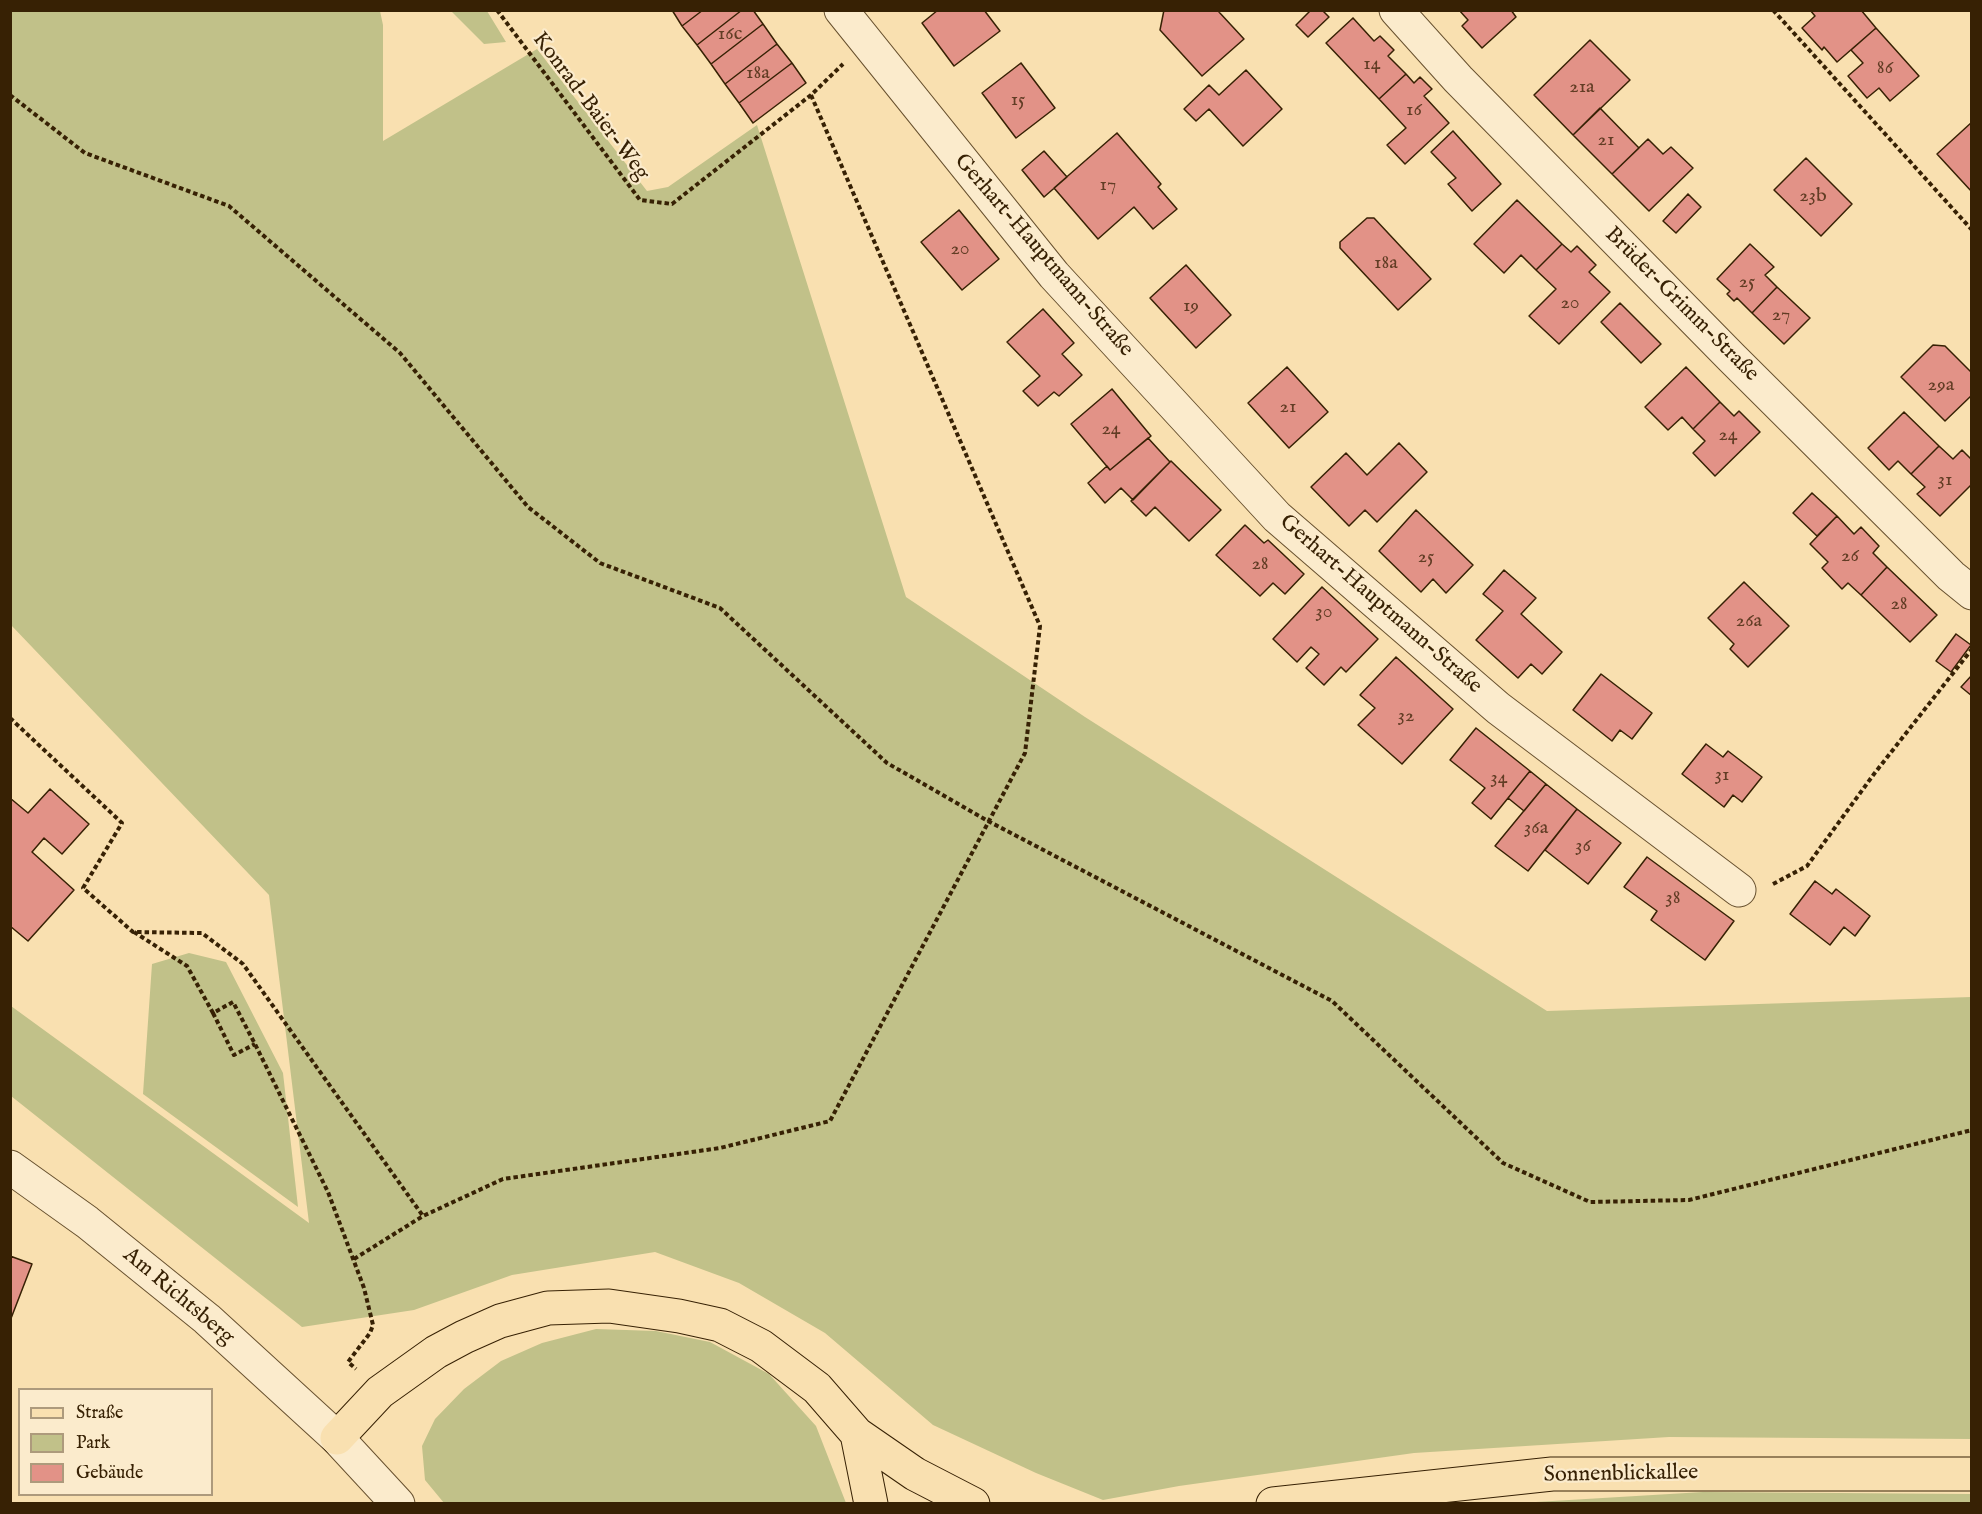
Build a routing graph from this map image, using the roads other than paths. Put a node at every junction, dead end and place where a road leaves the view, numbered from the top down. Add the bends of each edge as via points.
1 (841, 10) edge
2 (1396, 10) edge
3 (1971, 593) edge
4 (1739, 890) road end
5 (10, 1167) edge
6 (857, 1434) junction
7 (337, 1438) junction
8 (1971, 1474) edge
9 (920, 1489) edge
10 (398, 1503) edge
11 (871, 1503) edge
12 (973, 1503) edge
13 (1273, 1503) edge

1 - 4 street, Gerhart-Hauptmann-Straße via 1054,276 1277,517 1498,708
2 - 3 street, Brüder-Grimm-Straße via 1458,79 1731,357
5 - 7 street, Am Richtsberg via 87,1222 207,1319
6 - 7 main road via 817,1388 761,1346 720,1325 609,1306 548,1308 500,1321 436,1352 380,1392
6 - 9 main road
6 - 11 main road
7 - 10 street, Am Richtsberg
8 - 13 main road, Sonnenblickallee via 1552,1474
9 - 12 main road via 951,1494

